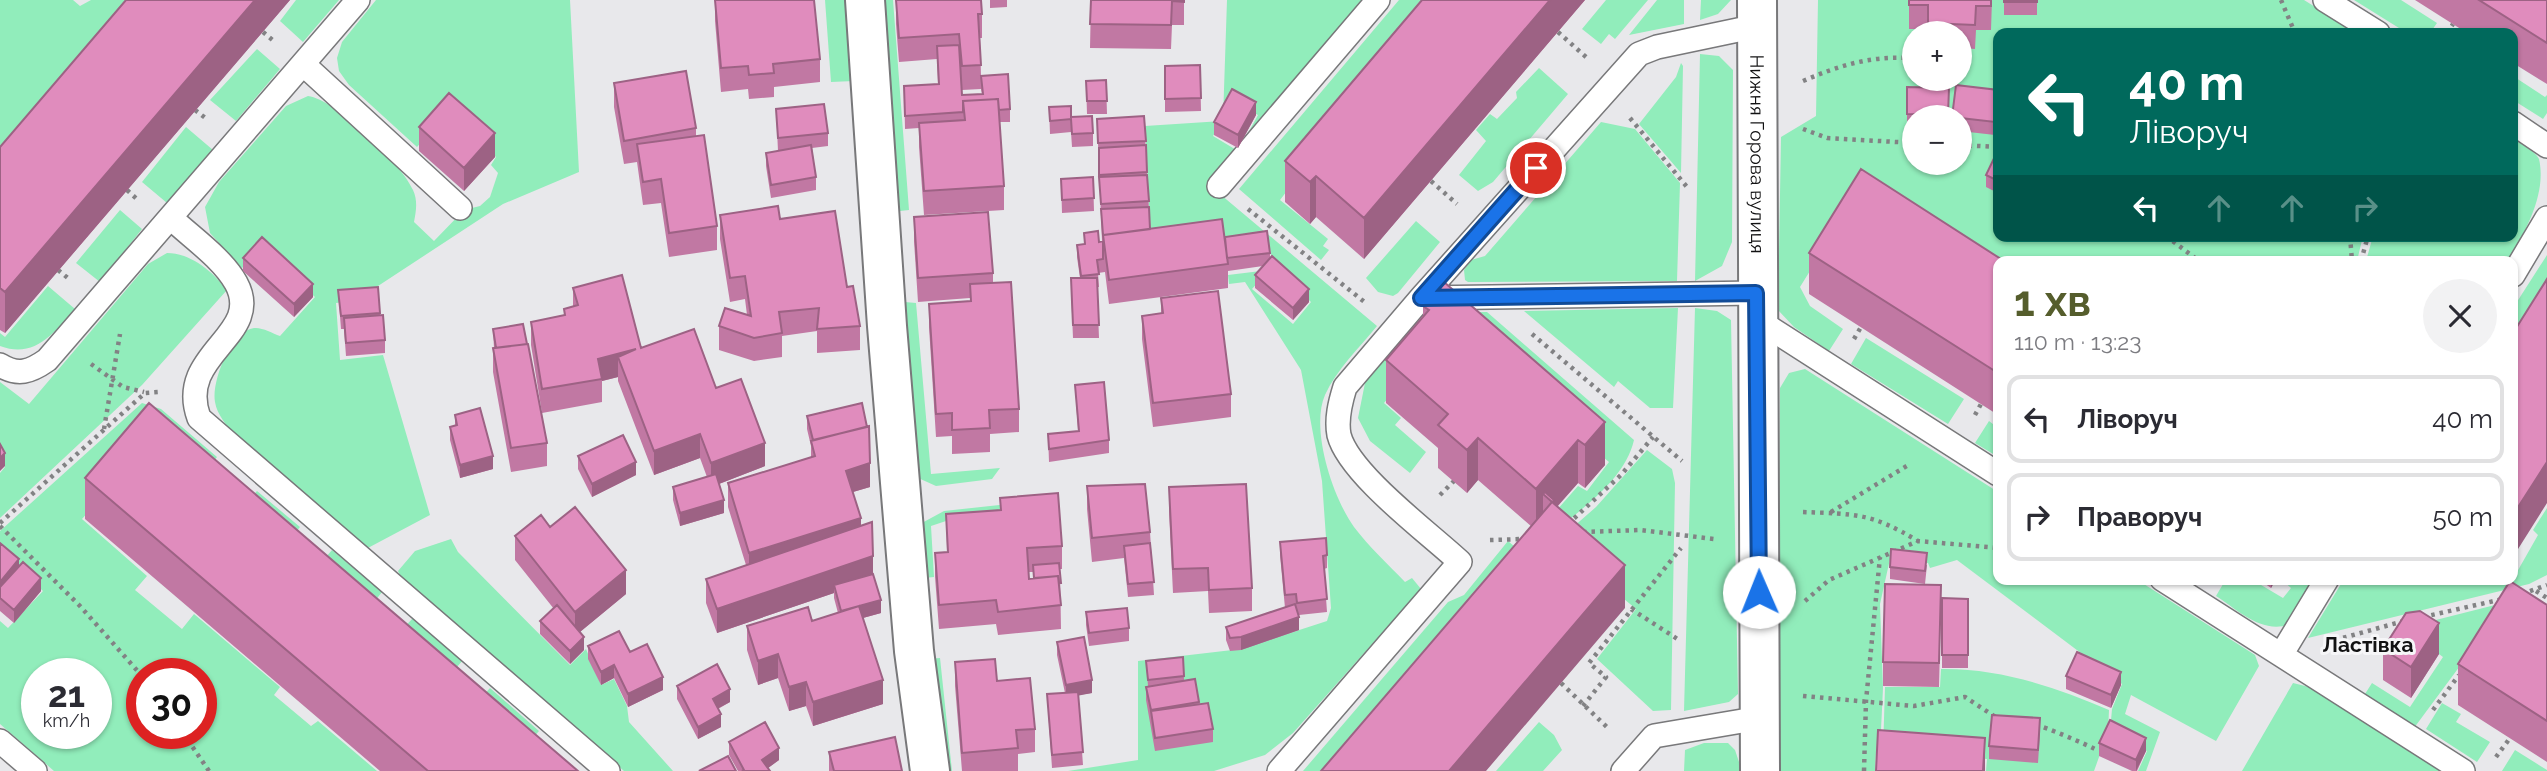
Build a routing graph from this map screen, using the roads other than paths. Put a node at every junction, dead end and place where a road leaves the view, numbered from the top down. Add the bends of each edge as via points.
1 (358, 0) edge
2 (865, 0) edge
3 (1378, 0) edge
4 (2325, 0) edge
5 (1757, 13) edge
6 (2370, 28) edge
7 (303, 64) junction
8 (2518, 127) edge
9 (2547, 146) edge
10 (1219, 186) road end
11 (460, 208) dead end
12 (170, 218) junction
13 (2547, 218) edge
14 (2518, 267) edge
15 (1421, 298) junction
16 (1756, 306) junction
17 (0, 365) edge
18 (1993, 471) edge
19 (2171, 585) edge
20 (2323, 585) edge
21 (2281, 655) junction
22 (1760, 706) junction
23 (0, 741) edge
24 (1630, 763) edge
25 (35, 771) edge
26 (608, 771) edge
27 (930, 771) edge
28 (1279, 771) edge
29 (1760, 771) edge
30 (2463, 771) edge

1 - 7 lane
2 - 27 street via 914,651
3 - 10 lane
4 - 6 lane
5 - 15 lane via 1639,54
5 - 16 street, Нижня Горова вулиця
7 - 11 lane
7 - 12 lane
8 - 9 lane
12 - 17 lane via 47,360 25,372 15,373
12 - 26 lane via 228,272 241,296 237,323 204,365 193,390 200,418
13 - 14 lane
15 - 16 lane
15 - 28 lane via 1345,387 1339,433 1351,462 1460,562
16 - 18 lane
16 - 22 street, Нижня Горова вулиця
19 - 21 lane
20 - 21 lane
21 - 30 lane
22 - 24 lane via 1654,736
22 - 29 street, Нижня Горова вулиця
23 - 25 lane

